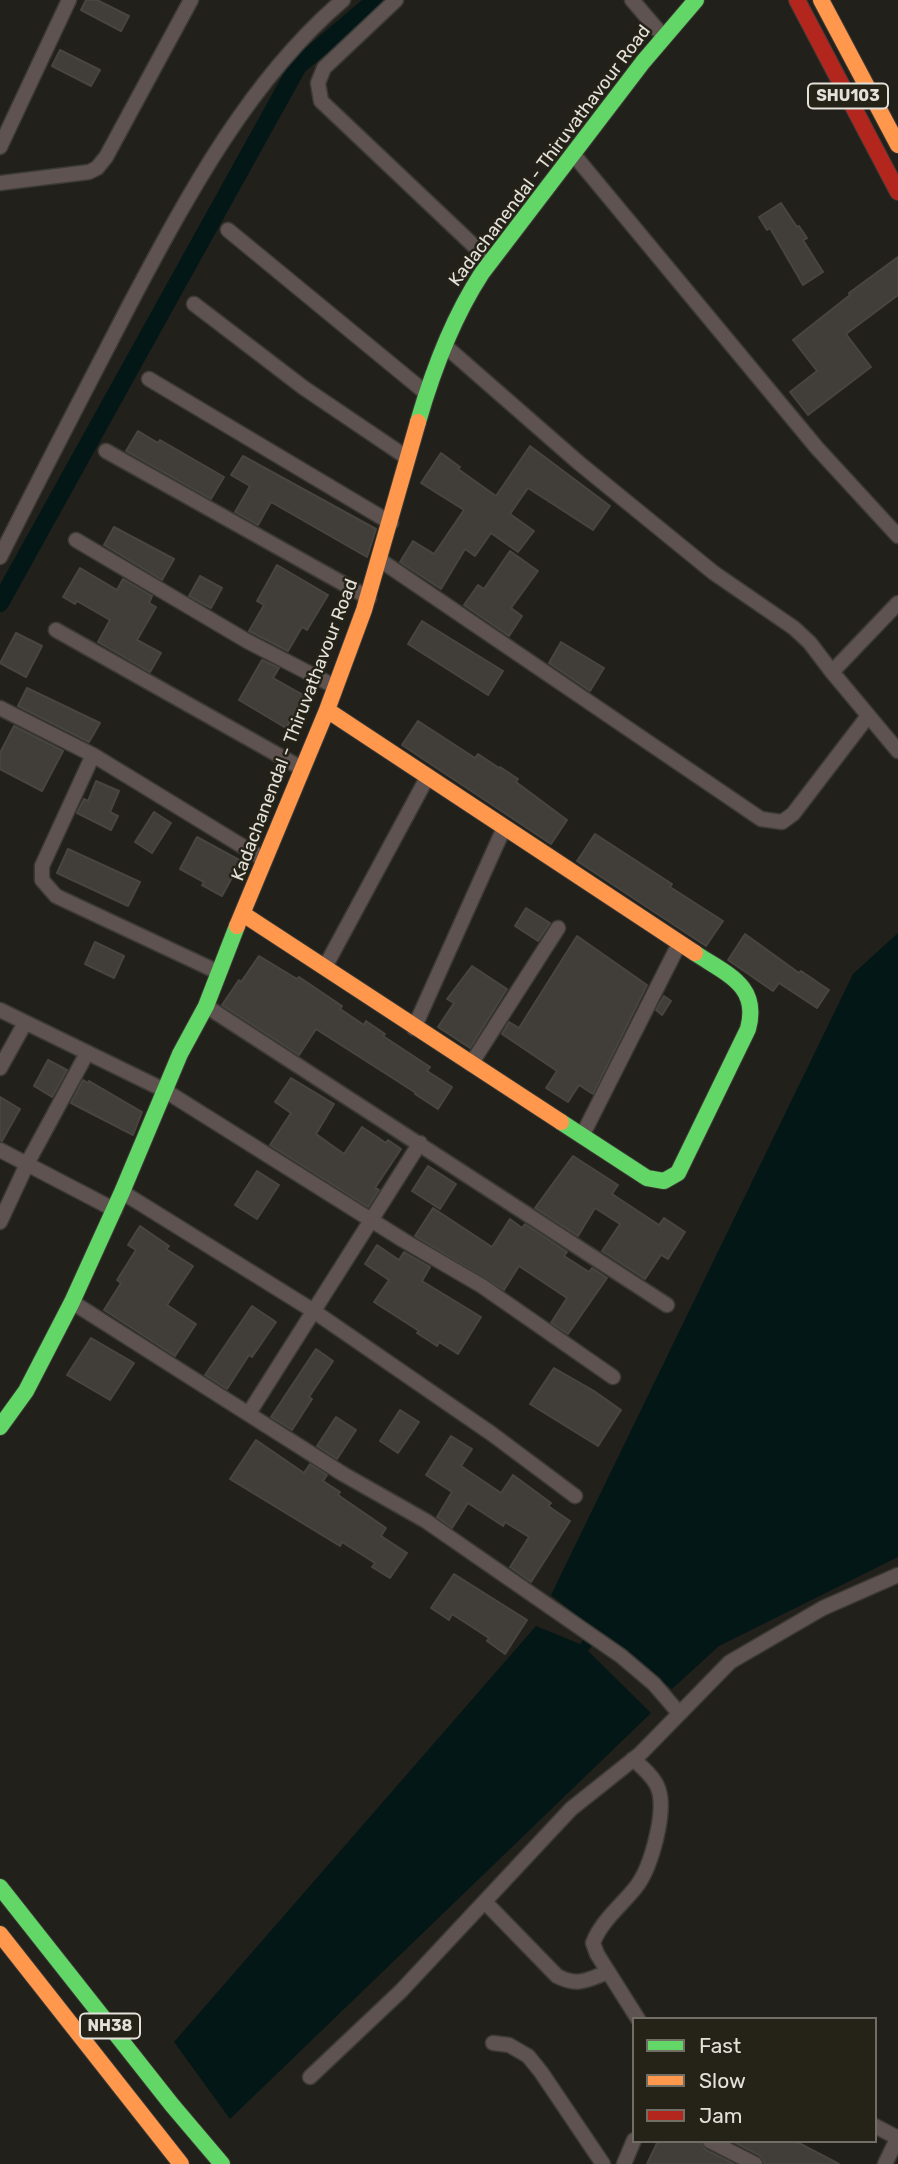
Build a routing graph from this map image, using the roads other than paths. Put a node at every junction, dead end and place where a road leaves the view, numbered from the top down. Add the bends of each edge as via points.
1 (69, 0) edge
2 (191, 0) edge
3 (343, 0) edge
4 (396, 0) edge
5 (632, 0) edge
6 (696, 0) edge
7 (797, 0) edge
8 (822, 1) edge
9 (663, 36) junction
10 (898, 145) edge
11 (0, 147) edge
12 (574, 155) junction
13 (0, 183) edge
14 (898, 192) edge
15 (228, 230) dead end
16 (491, 262) junction
17 (194, 304) dead end
18 (444, 345) junction
19 (149, 379) dead end
20 (426, 393) junction
21 (106, 451) dead end
22 (406, 457) junction
23 (391, 523) junction
24 (898, 536) edge
25 (76, 540) dead end
26 (0, 557) edge
27 (380, 560) junction
28 (369, 598) junction
29 (898, 603) edge
30 (56, 630) dead end
31 (832, 672) junction
32 (334, 686) junction
33 (0, 708) edge
34 (327, 710) junction
35 (869, 716) junction
36 (898, 751) edge
37 (93, 755) junction
38 (303, 769) junction
39 (428, 776) junction
40 (504, 828) junction
41 (265, 860) junction
42 (243, 914) junction
43 (558, 928) dead end
44 (679, 943) junction
45 (325, 967) junction
46 (218, 972) junction
47 (206, 1006) junction
48 (0, 1010) edge
49 (25, 1023) junction
50 (414, 1028) junction
51 (87, 1054) junction
52 (471, 1064) junction
53 (0, 1068) edge
54 (164, 1090) junction
55 (582, 1136) junction
56 (420, 1143) junction
57 (0, 1150) edge
58 (28, 1162) junction
59 (122, 1192) junction
60 (114, 1210) junction
61 (372, 1220) junction
62 (0, 1222) edge
63 (72, 1302) junction
64 (667, 1305) dead end
65 (313, 1310) junction
66 (613, 1377) dead end
67 (249, 1413) junction
68 (2, 1417) edge
69 (575, 1496) dead end
70 (898, 1575) edge
71 (679, 1713) junction
72 (633, 1759) junction
73 (0, 1887) edge
74 (485, 1902) junction
75 (0, 1934) edge
76 (608, 1972) junction
77 (637, 2017) edge
78 (493, 2043) dead end
79 (310, 2077) dead end
80 (877, 2127) edge
81 (898, 2138) edge
82 (633, 2143) edge
83 (714, 2143) edge
84 (181, 2164) edge
85 (222, 2164) edge
86 (603, 2164) edge
87 (624, 2164) edge
88 (755, 2164) edge
89 (885, 2164) edge

1 - 11 street
2 - 13 street via 97,168
3 - 26 street via 281,62 223,143 161,246
4 - 16 street via 324,68 318,83 321,101
5 - 9 street
6 - 9 main road, Kadachanendal - Thiruvathavour Road
7 - 14 main road, SHU103
8 - 10 main road, SHU103
9 - 12 main road, Kadachanendal - Thiruvathavour Road
12 - 16 main road, Kadachanendal - Thiruvathavour Road
12 - 24 street via 817,448
15 - 20 street
16 - 18 main road, Kadachanendal - Thiruvathavour Road via 462,305
17 - 22 street via 304,388
18 - 20 main road, Kadachanendal - Thiruvathavour Road
18 - 31 street via 714,573 794,628
19 - 23 street
20 - 22 main road, Kadachanendal - Thiruvathavour Road
21 - 28 street
22 - 23 main road, Kadachanendal - Thiruvathavour Road
23 - 27 main road, Kadachanendal - Thiruvathavour Road
25 - 32 street via 247,641
27 - 28 main road, Kadachanendal - Thiruvathavour Road
27 - 35 street via 761,819 782,822 793,814
28 - 32 main road, Kadachanendal - Thiruvathavour Road
29 - 31 street
30 - 38 street
31 - 35 street
32 - 34 main road, Kadachanendal - Thiruvathavour Road
33 - 37 street
34 - 38 main road, Kadachanendal - Thiruvathavour Road
34 - 39 main road
35 - 36 street
37 - 41 street
37 - 46 street via 42,866 42,880 56,896
38 - 41 main road, Kadachanendal - Thiruvathavour Road
39 - 40 main road
39 - 45 street
40 - 44 main road
40 - 50 street
41 - 42 main road, Kadachanendal - Thiruvathavour Road
42 - 45 main road
42 - 46 main road, Kadachanendal - Thiruvathavour Road
43 - 52 street
44 - 55 street
44 - 55 main road via 738,982 753,1004 748,1029 678,1173 667,1181 647,1178
45 - 50 main road
46 - 47 main road, Kadachanendal - Thiruvathavour Road
47 - 54 main road, Kadachanendal - Thiruvathavour Road
47 - 56 street
48 - 49 street
49 - 51 street
49 - 53 street
50 - 52 main road
51 - 54 street
51 - 58 street
52 - 55 main road
54 - 59 main road, Kadachanendal - Thiruvathavour Road
54 - 61 street
56 - 61 street
56 - 64 street
57 - 58 street
58 - 60 street
58 - 62 street
59 - 60 main road, Kadachanendal - Thiruvathavour Road
59 - 65 street
60 - 63 main road, Kadachanendal - Thiruvathavour Road
61 - 65 street
61 - 66 street via 482,1286
63 - 67 street
63 - 68 main road, Kadachanendal - Thiruvathavour Road via 26,1391
65 - 67 street
65 - 69 street
67 - 71 street via 426,1521 572,1620 654,1684
70 - 71 street via 823,1608 730,1662
71 - 72 street
72 - 74 street via 572,1809
72 - 76 street via 657,1783 660,1811 650,1862 593,1943
73 - 85 main road, NH38
74 - 76 street via 557,1976 579,1983
74 - 79 street via 401,1991
75 - 84 main road, NH38
76 - 77 street
78 - 86 street via 509,2045 528,2056
80 - 81 street
81 - 89 street
82 - 87 street
83 - 88 street

